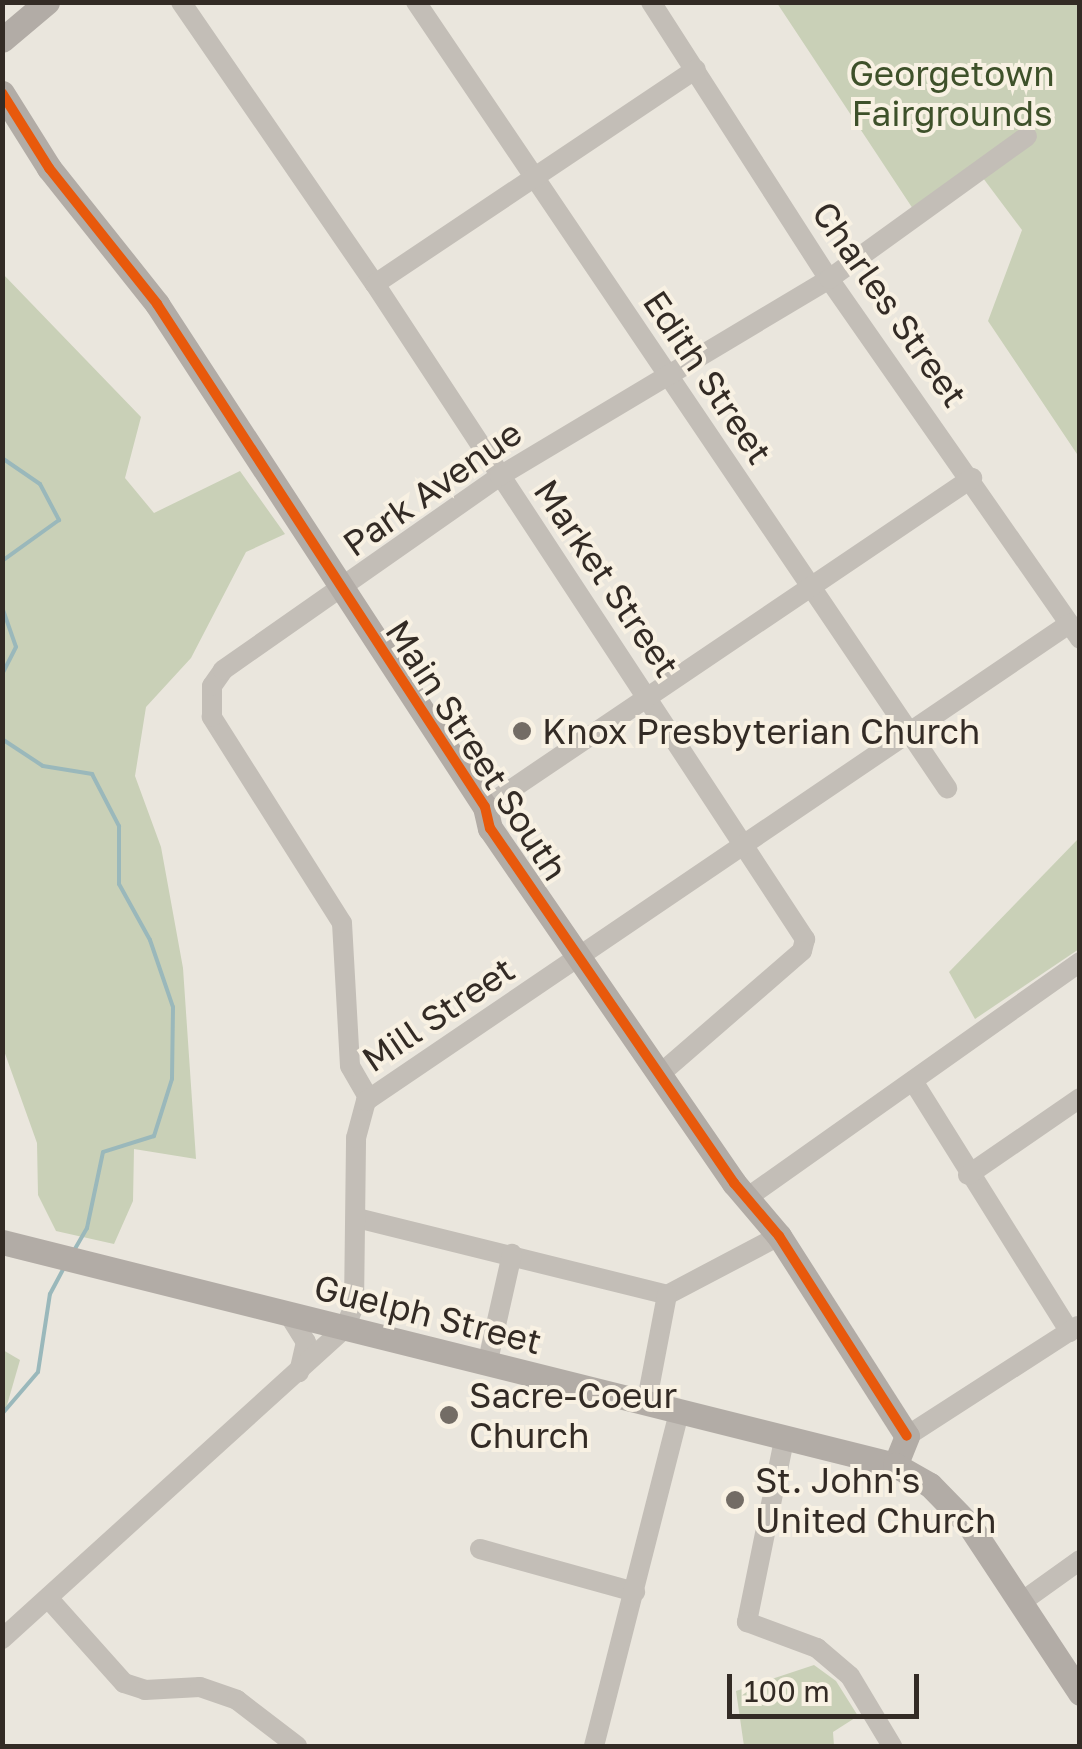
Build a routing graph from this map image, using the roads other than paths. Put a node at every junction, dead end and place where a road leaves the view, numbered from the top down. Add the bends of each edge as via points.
1 (47, 2) edge
2 (181, 2) edge
3 (416, 2) edge
4 (651, 2) edge
5 (2, 40) edge
6 (696, 69) junction
7 (6, 100) edge
8 (1027, 136) dead end
9 (538, 178) junction
10 (829, 279) junction
11 (376, 284) junction
12 (667, 376) junction
13 (500, 476) junction
14 (972, 478) junction
15 (813, 588) junction
16 (341, 590) junction
17 (1074, 632) edge
18 (648, 697) junction
19 (910, 736) junction
20 (947, 788) dead end
21 (485, 807) junction
22 (746, 848) junction
23 (589, 956) junction
24 (1080, 962) edge
25 (665, 1070) junction
26 (913, 1081) junction
27 (1080, 1098) edge
28 (369, 1099) junction
29 (968, 1174) junction
30 (751, 1195) junction
31 (357, 1218) junction
32 (780, 1236) junction
33 (2, 1242) edge
34 (512, 1254) junction
35 (667, 1295) junction
36 (289, 1315) junction
37 (345, 1328) junction
38 (1075, 1329) edge
39 (487, 1365) junction
40 (299, 1374) junction
41 (646, 1404) junction
42 (678, 1413) junction
43 (908, 1436) junction
44 (784, 1440) junction
45 (895, 1466) junction
46 (480, 1549) dead end
47 (1080, 1560) edge
48 (635, 1592) junction
49 (48, 1598) junction
50 (1020, 1603) junction
51 (2, 1639) edge
52 (1080, 1693) edge
53 (297, 1746) edge
54 (594, 1746) edge
55 (892, 1746) edge

1 - 5 main road
2 - 11 street, Market Street
3 - 9 street, Edith Street
4 - 6 street, Charles Street
6 - 9 street
6 - 10 street, Charles Street
7 - 16 main road, Main Street South via 60,160 76,201 157,304
8 - 10 street, Park Avenue
9 - 11 street
9 - 12 street, Edith Street
10 - 12 street, Park Avenue
10 - 14 street, Charles Street
11 - 13 street, Market Street
12 - 13 street, Park Avenue
12 - 15 street, Edith Street
13 - 16 street, Park Avenue
13 - 18 street, Market Street
14 - 15 street
14 - 17 street, Charles Street
15 - 18 street
15 - 19 street, Edith Street
16 - 21 main road, Main Street South
16 - 28 street, Park Avenue via 223,670 212,686 212,717 342,923 350,1066
17 - 19 street, Mill Street
18 - 21 street
18 - 22 street, Market Street
19 - 20 street, Edith Street
19 - 22 street, Mill Street
21 - 23 main road, Main Street South via 490,828
22 - 23 street, Mill Street
22 - 25 street, Market Street via 806,944
23 - 25 main road, Main Street South
23 - 28 street, Mill Street
24 - 26 street
25 - 30 main road, Main Street South via 734,1183
26 - 29 street
26 - 30 street
27 - 29 street
28 - 31 street, Mill Street via 356,1138
29 - 38 street
30 - 32 main road, Main Street South
31 - 34 street
31 - 37 street, Mill Street via 354,1306
32 - 35 street
32 - 43 main road, Main Street South
33 - 36 main road, Guelph Street
34 - 35 street
34 - 39 street
35 - 41 street
36 - 37 main road, Guelph Street
36 - 40 street via 306,1342
37 - 39 main road, Guelph Street
37 - 40 street
38 - 43 street
39 - 41 main road, Guelph Street
40 - 49 street
41 - 42 main road, Guelph Street
42 - 44 main road, Guelph Street
42 - 48 street
43 - 45 main road
44 - 45 main road, Guelph Street
44 - 55 street via 747,1622 817,1648 850,1676
45 - 50 main road via 949,1502
46 - 48 street
47 - 50 street
48 - 54 street
49 - 51 street
49 - 53 street via 124,1683 145,1690 200,1688 237,1700
50 - 52 main road

